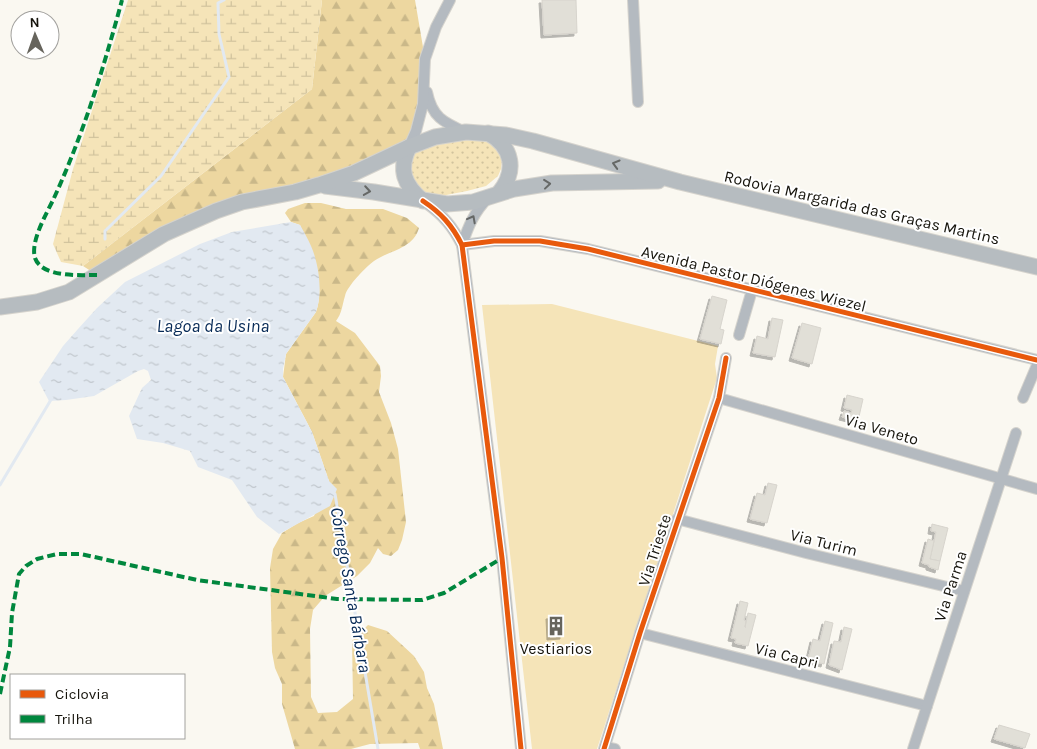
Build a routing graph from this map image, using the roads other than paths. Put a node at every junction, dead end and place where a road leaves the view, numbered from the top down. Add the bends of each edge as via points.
1 (450, 0) edge
2 (633, 0) edge
3 (425, 82) junction
4 (638, 102) dead end
5 (466, 132) junction
6 (488, 133) junction
7 (409, 147) junction
8 (680, 182) junction
9 (319, 185) junction
10 (494, 195) junction
11 (423, 201) junction
12 (462, 245) junction
13 (1037, 267) edge
14 (752, 290) junction
15 (0, 306) edge
16 (739, 335) dead end
17 (726, 358) dead end
18 (1037, 360) edge
19 (1037, 365) edge
20 (718, 398) junction
21 (1023, 398) dead end
22 (1016, 433) dead end
23 (1002, 478) junction
24 (1037, 489) edge
25 (677, 519) junction
26 (964, 591) junction
27 (640, 633) junction
28 (927, 706) junction
29 (608, 748) edge
30 (521, 749) edge
31 (914, 749) edge

1 - 3 street via 425,59
2 - 4 street
3 - 5 street via 430,103 441,120
3 - 7 street via 422,112
5 - 6 main road, Rodovia Margarida das Graças Martins
5 - 7 main road, Rodovia Margarida das Graças Martins via 435,137
8 -> 6 main road, Rodovia Margarida das Graças Martins via 533,141
6 - 10 main road via 502,144 510,160 509,178
7 - 9 main road, Rodovia Margarida das Graças Martins via 354,173
7 - 11 main road via 403,167 404,177
10 -> 8 main road, Rodovia Margarida das Graças Martins via 552,183
8 - 13 main road, Rodovia Margarida das Graças Martins
9 -> 11 main road, Rodovia Margarida das Graças Martins
9 - 15 main road, Rodovia Margarida das Graças Martins via 216,210 164,234 69,292 45,300
10 - 11 main road, Rodovia Margarida das Graças Martins via 460,203
12 -> 10 street via 475,213
11 - 12 street via 452,226
12 - 14 street, Avenida Pastor Diógenes Wiezel via 540,241
12 - 30 street via 502,558
14 - 16 street
14 - 18 street, Avenida Pastor Diógenes Wiezel
17 - 20 street, Via Trieste
19 - 21 street
20 - 23 street, Via Veneto
20 - 25 street, Via Trieste
22 - 23 street, Via Parma
23 - 24 street, Via Veneto
23 - 26 street, Via Parma
25 - 26 street, Via Turim
25 - 27 street, Via Trieste
26 - 28 street, Via Parma
27 - 28 street, Via Capri
27 - 29 street, Via Trieste
28 - 31 street, Via Parma

